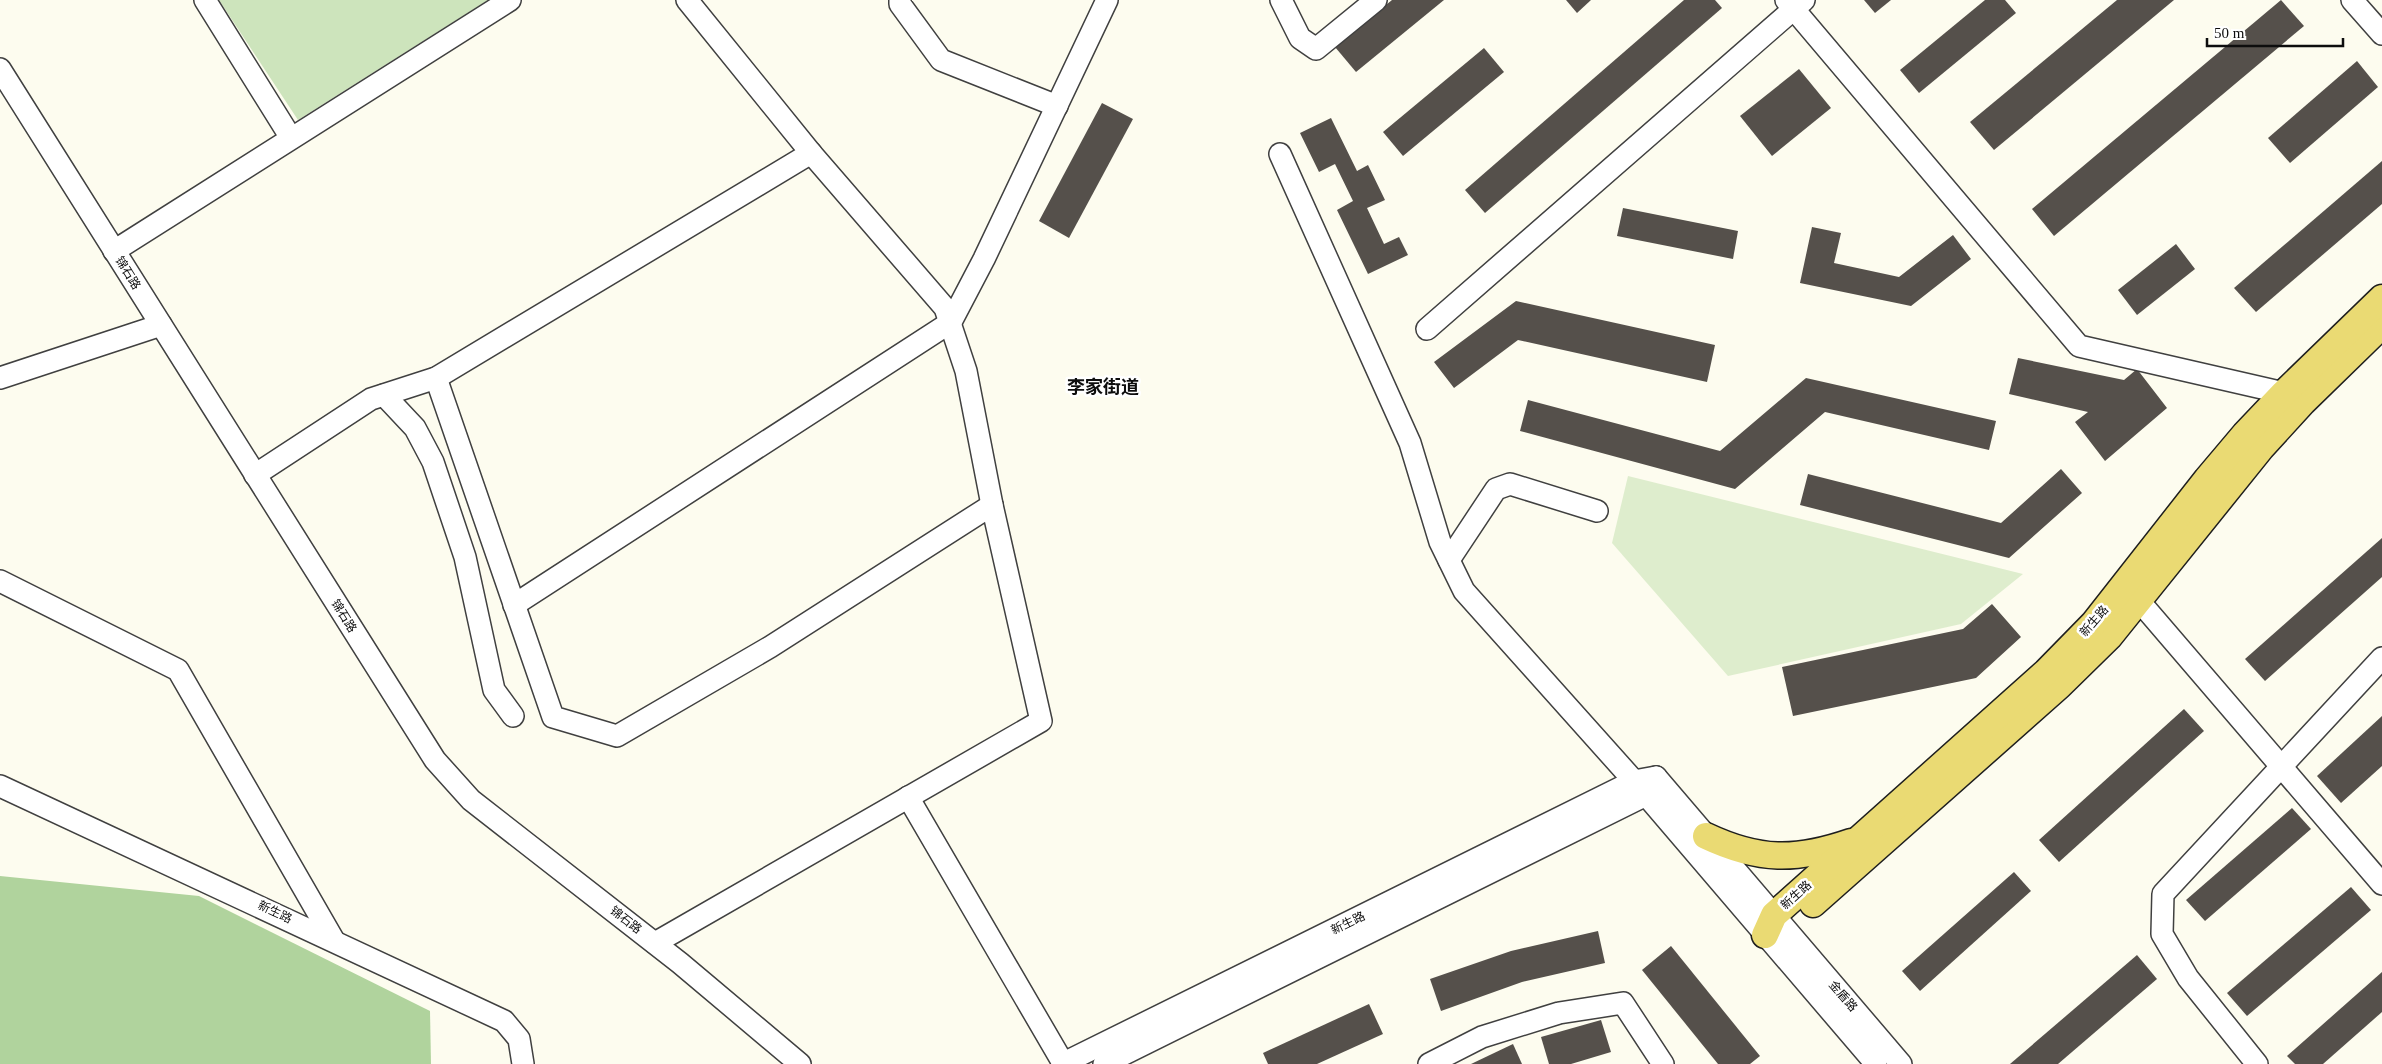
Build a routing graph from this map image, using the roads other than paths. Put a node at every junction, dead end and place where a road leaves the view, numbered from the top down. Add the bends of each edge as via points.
1 (205, 0) edge
2 (510, 0) edge
3 (687, 0) edge
4 (900, 0) edge
5 (1107, 0) edge
6 (1281, 0) edge
7 (1376, 0) edge
8 (2352, 0) edge
9 (1795, 3) edge
10 (2382, 34) edge
11 (0, 69) edge
12 (1057, 106) junction
13 (291, 138) junction
14 (811, 153) junction
15 (1280, 154) dead end
16 (114, 250) junction
17 (2382, 298) edge
18 (951, 322) junction
19 (161, 325) junction
20 (2382, 325) edge
21 (1427, 330) dead end
22 (0, 378) edge
23 (436, 378) junction
24 (2284, 393) junction
25 (384, 395) junction
26 (255, 475) junction
27 (992, 506) junction
28 (1597, 511) dead end
29 (1449, 560) junction
30 (0, 581) edge
31 (2131, 592) junction
32 (514, 605) junction
33 (2382, 658) edge
34 (514, 716) dead end
35 (2281, 767) junction
36 (1645, 785) junction
37 (0, 786) edge
38 (908, 797) junction
39 (1706, 836) junction
40 (1858, 839) junction
41 (2382, 884) edge
42 (1775, 926) junction
43 (333, 939) junction
44 (655, 943) junction
45 (523, 1064) edge
46 (800, 1064) edge
47 (1063, 1064) edge
48 (1104, 1064) edge
49 (1429, 1064) edge
50 (1663, 1064) edge
51 (1876, 1064) edge
52 (1902, 1064) edge
53 (2257, 1064) edge

1 - 13 street
2 - 13 street
3 - 14 street
4 - 12 street via 941,60
5 - 12 street
6 - 7 street via 1300,38 1316,49
8 - 10 street
9 - 21 street
9 - 24 street via 2079,346
11 - 16 street, 锦石路
12 - 18 street
13 - 16 street
14 - 18 street via 934,293
14 - 23 street
15 - 29 street via 1410,443 1440,542
16 - 19 street, 锦石路
17 - 24 main road, 新生路
18 - 27 street via 966,371
18 - 32 street
19 - 22 street
19 - 26 street, 锦石路
20 - 31 main road, 新生路 via 2303,402
23 - 25 street
23 - 32 street
24 - 31 main road, 新生路 via 2207,479
25 - 26 street via 371,399
25 - 34 street via 415,428 433,462 465,557 494,690
26 - 44 street, 锦石路 via 435,760 471,800
27 - 32 street via 770,647 616,736 553,718
27 - 38 street via 1041,721
28 - 29 street via 1510,484 1496,488
29 - 36 street via 1464,591
30 - 43 street via 178,670
31 - 35 street
31 - 40 main road, 新生路
31 - 42 main road, 新生路 via 2109,636 2059,686
33 - 35 street
35 - 41 street
35 - 53 street via 2162,894 2162,934 2188,978
36 - 39 street, 新生路
36 - 42 street
36 - 47 street, 新生路
36 - 48 street, 新生路
37 - 43 street, 新生路
38 - 44 street
38 - 47 street
39 - 40 main road via 1754,854 1788,856 1822,852
39 - 42 street, 新生路
40 - 42 main road, 新生路
42 - 51 street, 金盾路
42 - 52 street, 金盾路
43 - 45 street, 新生路 via 504,1020 519,1039
44 - 46 street, 锦石路
49 - 50 street via 1482,1037 1559,1013 1623,1003

